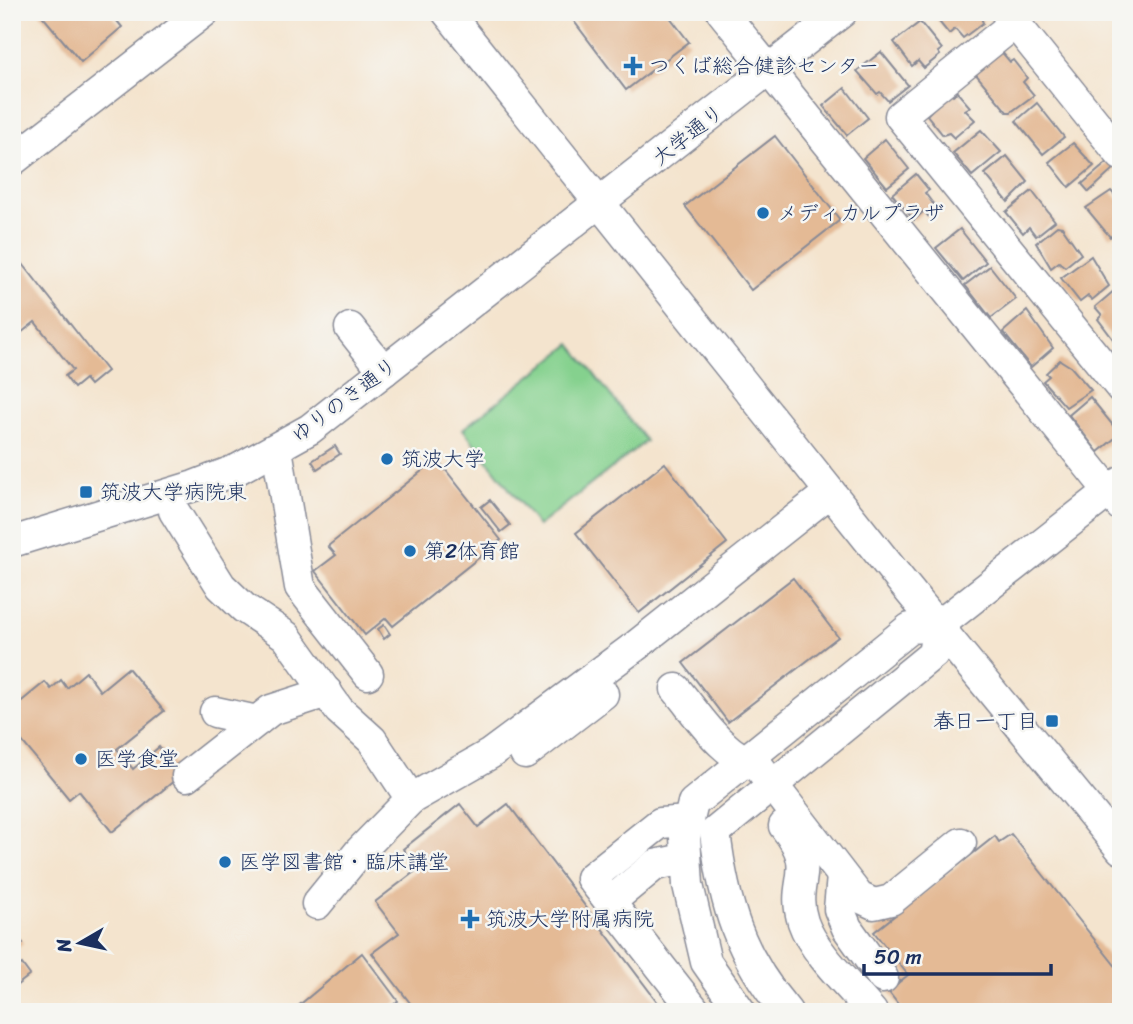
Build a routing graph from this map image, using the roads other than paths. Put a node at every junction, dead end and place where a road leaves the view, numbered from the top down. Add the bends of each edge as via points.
1 (204, 12) edge
2 (447, 12) edge
3 (722, 12) edge
4 (842, 12) edge
5 (1010, 18) edge
6 (769, 70) junction
7 (1121, 155) edge
8 (12, 162) edge
9 (600, 205) junction
10 (350, 328) dead end
11 (384, 371) junction
12 (1121, 388) edge
13 (277, 449) junction
14 (830, 492) junction
15 (1117, 493) edge
16 (174, 511) dead end
17 (12, 542) edge
18 (938, 626) junction
19 (624, 654) junction
20 (368, 674) dead end
21 (676, 689) dead end
22 (327, 692) junction
23 (215, 712) dead end
24 (257, 721) junction
25 (525, 754) dead end
26 (744, 762) junction
27 (187, 776) dead end
28 (765, 789) junction
29 (411, 799) junction
30 (693, 837) junction
31 (961, 844) dead end
32 (1121, 849) edge
33 (842, 876) junction
34 (610, 902) junction
35 (317, 904) dead end
36 (883, 978) dead end
37 (696, 1012) edge
38 (741, 1012) edge
39 (787, 1012) edge
40 (872, 1012) edge

1 - 8 street
2 - 9 street
3 - 6 street
4 - 6 street, 大学通り
5 - 7 street
5 - 12 street via 900,116
6 - 9 street, 大学通り
6 - 15 street
9 - 11 street, ゆりのき通り
9 - 14 street
10 - 11 street
11 - 13 street, ゆりのき通り
13 - 17 street, ゆりのき通り via 194,486
13 - 20 street via 300,587
14 - 18 street
14 - 19 street
15 - 18 street
16 - 22 street via 220,586 286,636
18 - 26 street via 910,628
18 - 28 street via 933,654
18 - 32 street
19 - 25 street via 610,688
19 - 29 street via 490,754
21 - 26 street via 723,747
22 - 24 street via 271,710
22 - 29 street via 352,724 372,740
23 - 24 street
24 - 27 street
26 - 28 street via 746,778
26 - 30 street via 693,803
28 - 30 street
28 - 33 street
28 - 40 street via 799,845 804,866 799,899 803,923
29 - 35 street via 360,850
30 - 34 street
30 - 34 street via 660,823 591,877
30 - 38 street via 706,962
30 - 39 street via 721,876 749,960
31 - 33 street via 891,900 874,904 859,897
33 - 36 street via 839,909
34 - 37 street

